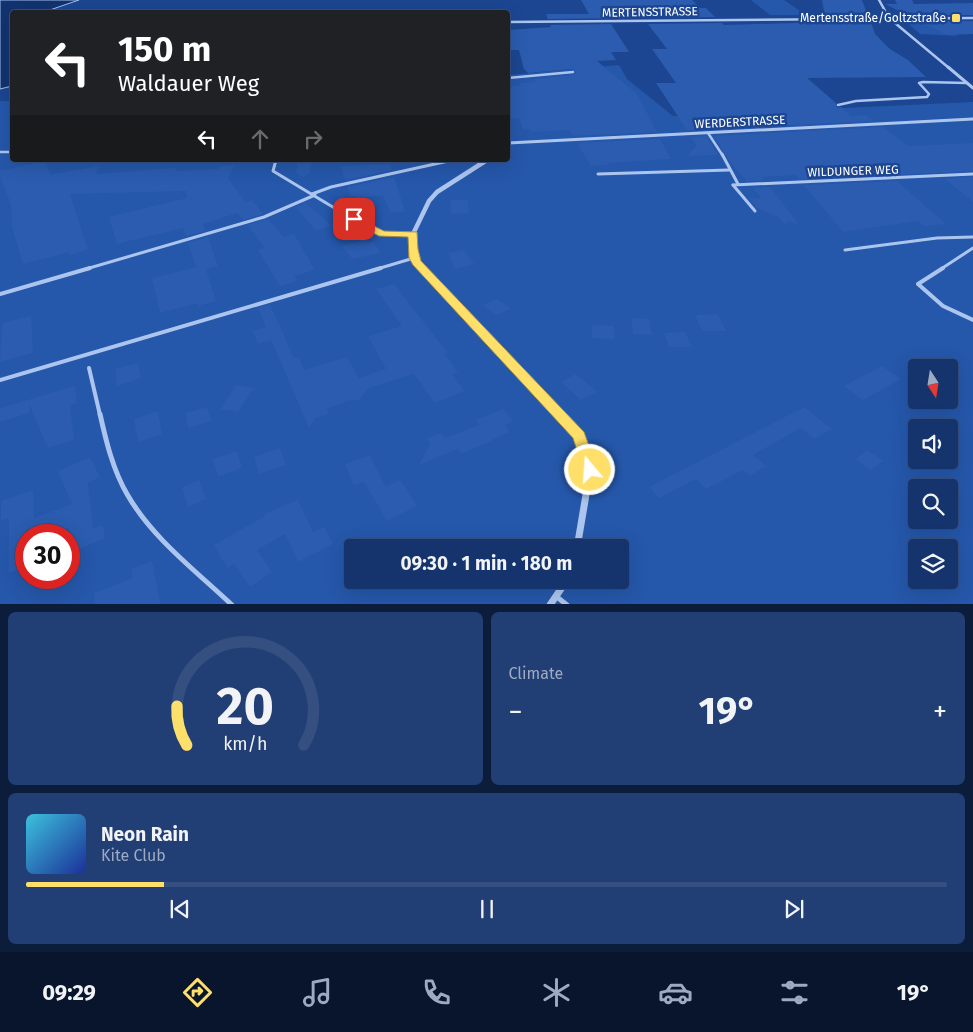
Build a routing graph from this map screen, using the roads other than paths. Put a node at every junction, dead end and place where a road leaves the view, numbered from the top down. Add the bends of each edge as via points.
1 (879, 0) edge
2 (889, 18) junction
3 (973, 18) edge
4 (510, 22) edge
5 (573, 72) dead end
6 (510, 78) edge
7 (967, 83) junction
8 (973, 88) edge
9 (838, 105) dead end
10 (973, 119) edge
11 (708, 133) junction
12 (510, 145) edge
13 (275, 162) edge
14 (444, 162) edge
15 (484, 162) edge
16 (729, 170) junction
17 (598, 174) dead end
18 (973, 174) edge
19 (738, 184) junction
20 (313, 195) junction
21 (755, 211) dead end
22 (413, 234) junction
23 (973, 236) edge
24 (973, 248) edge
25 (844, 250) dead end
26 (414, 258) junction
27 (0, 294) edge
28 (973, 320) edge
29 (89, 368) dead end
30 (0, 380) edge
31 (578, 539) edge
32 (561, 589) edge
33 (556, 597) junction
34 (232, 604) edge
35 (550, 604) edge
36 (567, 604) edge

1 - 2 street
2 - 3 street, MERTENSSTRASSE
2 - 4 street, MERTENSSTRASSE
2 - 7 street
5 - 6 lane
7 - 8 street
7 - 9 lane via 921,82 929,94 927,97 859,100
10 - 11 street, WERDERSTRASSE
11 - 12 street, WERDERSTRASSE
11 - 16 lane via 724,156
13 - 20 lane via 273,171
14 - 20 lane via 331,187
15 - 22 street via 437,192
16 - 17 lane
16 - 19 lane
18 - 19 lane, WILDUNGER WEG
19 - 21 lane, WILDUNGER WEG via 733,185
20 - 22 lane via 382,234
20 - 27 lane via 264,217
22 - 26 street
23 - 25 lane
24 - 28 lane via 918,284 930,298 951,312
26 - 30 lane
26 - 31 street via 579,436 590,470
29 - 34 lane via 118,476 131,499 156,531
32 - 33 street
33 - 35 street
33 - 36 lane

